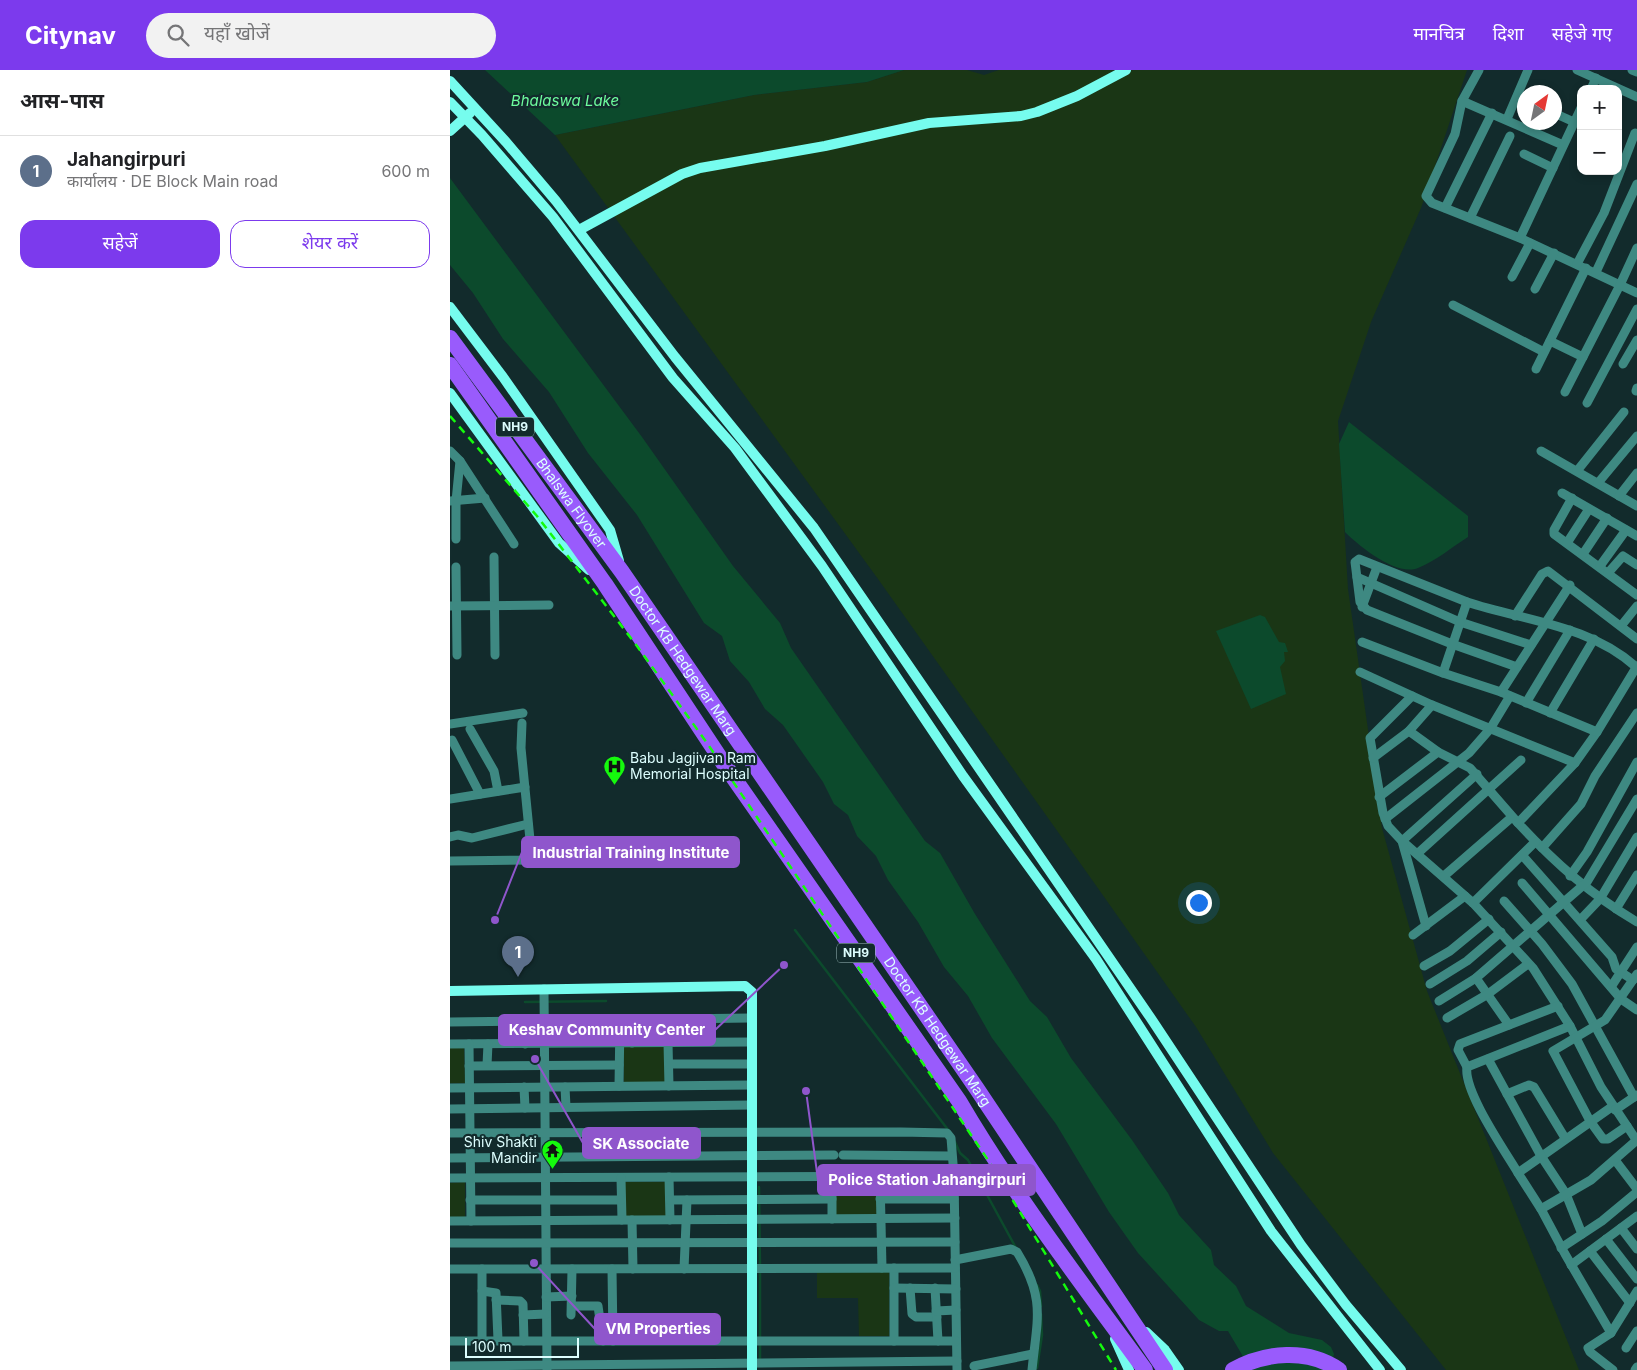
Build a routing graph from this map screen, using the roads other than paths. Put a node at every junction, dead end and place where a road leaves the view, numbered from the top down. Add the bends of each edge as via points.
1 (1126, 70) edge
2 (1479, 70) edge
3 (1528, 70) edge
4 (1577, 70) edge
5 (1632, 70) edge
6 (1637, 72) edge
7 (1596, 78) junction
8 (450, 81) edge
9 (1524, 85) edge
10 (1593, 85) edge
11 (1637, 97) edge
12 (466, 98) junction
13 (1462, 101) junction
14 (1517, 104) edge
15 (452, 107) edge
16 (476, 108) junction
17 (1492, 113) junction
18 (1577, 116) edge
19 (1562, 117) edge
20 (465, 118) junction
21 (1507, 119) junction
22 (1574, 122) junction
23 (450, 130) edge
24 (1635, 134) dead end
25 (1510, 136) dead end
26 (1563, 145) junction
27 (1524, 154) dead end
28 (1553, 168) junction
29 (1637, 184) edge
30 (1445, 208) junction
31 (1470, 218) junction
32 (578, 230) junction
33 (1520, 238) junction
34 (1530, 243) junction
35 (1637, 248) edge
36 (1554, 254) junction
37 (1582, 266) junction
38 (1596, 272) junction
39 (1512, 277) dead end
40 (1620, 285) junction
41 (1535, 289) dead end
42 (1637, 294) edge
43 (1453, 305) dead end
44 (450, 308) edge
45 (1637, 309) edge
46 (450, 338) edge
47 (1637, 340) edge
48 (1550, 341) junction
49 (1544, 352) junction
50 (675, 357) junction
51 (1583, 357) junction
52 (1623, 364) dead end
53 (450, 365) edge
54 (664, 366) junction
55 (1536, 369) dead end
56 (1565, 392) dead end
57 (450, 393) edge
58 (1587, 403) dead end
59 (1624, 412) dead end
60 (1637, 436) edge
61 (450, 451) edge
62 (1541, 451) dead end
63 (460, 461) junction
64 (1576, 471) junction
65 (1637, 473) edge
66 (1598, 484) junction
67 (1562, 493) dead end
68 (1619, 496) junction
69 (485, 498) junction
70 (1572, 498) junction
71 (453, 501) edge
72 (1637, 506) edge
73 (1589, 509) junction
74 (1607, 518) junction
75 (1626, 530) junction
76 (1637, 536) edge
77 (456, 539) dead end
78 (1567, 543) junction
79 (514, 544) dead end
80 (1583, 554) junction
81 (494, 557) dead end
82 (1637, 565) edge
83 (1600, 566) junction
84 (456, 567) dead end
85 (1377, 567) junction
86 (622, 572) junction
87 (1608, 573) junction
88 (1357, 577) junction
89 (1371, 583) junction
90 (605, 584) junction
91 (1570, 586) junction
92 (1637, 595) edge
93 (1467, 602) junction
94 (549, 605) dead end
95 (454, 606) edge
96 (495, 606) junction
97 (1637, 606) edge
98 (1362, 607) junction
99 (1516, 616) junction
100 (1460, 622) junction
101 (1544, 622) junction
102 (1621, 626) junction
103 (1570, 630) junction
104 (1594, 639) junction
105 (1637, 639) edge
106 (1362, 642) dead end
107 (1452, 644) junction
108 (1531, 645) junction
109 (457, 655) dead end
110 (495, 655) dead end
111 (1517, 667) junction
112 (1637, 667) edge
113 (1360, 672) dead end
114 (1443, 673) junction
115 (1500, 692) junction
116 (1412, 696) junction
117 (1510, 696) junction
118 (1526, 703) junction
119 (1432, 705) junction
120 (523, 713) dead end
121 (1550, 713) junction
122 (1637, 713) edge
123 (522, 723) dead end
124 (450, 724) edge
125 (470, 729) dead end
126 (1490, 729) junction
127 (1409, 731) junction
128 (1597, 732) junction
129 (454, 739) edge
130 (453, 751) edge
131 (1438, 752) junction
132 (1373, 758) junction
133 (1521, 760) dead end
134 (1460, 762) junction
135 (1637, 762) edge
136 (1575, 763) junction
137 (1477, 774) junction
138 (525, 786) junction
139 (1490, 789) junction
140 (498, 791) junction
141 (480, 794) junction
142 (1379, 797) junction
143 (450, 799) edge
144 (1637, 799) edge
145 (1385, 819) junction
146 (1515, 820) junction
147 (528, 824) junction
148 (450, 836) edge
149 (1637, 837) edge
150 (1402, 841) junction
151 (1538, 845) junction
152 (1417, 854) junction
153 (1522, 854) junction
154 (450, 861) edge
155 (1637, 874) edge
156 (1444, 876) junction
157 (1570, 876) junction
158 (1522, 883) dead end
159 (1583, 885) junction
160 (1465, 896) junction
161 (1600, 899) junction
162 (1504, 901) dead end
163 (1564, 902) junction
164 (1473, 903) junction
165 (1616, 909) junction
166 (1637, 910) edge
167 (1549, 915) junction
168 (1489, 919) junction
169 (1580, 920) junction
170 (1634, 920) edge
171 (1426, 926) junction
172 (1501, 932) junction
173 (1531, 932) junction
174 (1413, 935) dead end
175 (1514, 946) junction
176 (1637, 947) edge
177 (1528, 964) junction
178 (1424, 966) dead end
179 (1621, 973) junction
180 (1635, 977) edge
181 (1476, 978) junction
182 (1430, 984) dead end
183 (1610, 987) junction
184 (544, 989) junction
185 (450, 991) edge
186 (1488, 994) junction
187 (1621, 999) junction
188 (1439, 1001) dead end
189 (1558, 1006) junction
190 (1637, 1010) edge
191 (750, 1018) junction
192 (1447, 1018) dead end
193 (632, 1019) junction
194 (544, 1020) junction
195 (620, 1020) junction
196 (526, 1021) junction
197 (450, 1022) edge
198 (1509, 1025) junction
199 (1570, 1026) junction
200 (1595, 1027) junction
201 (1576, 1038) junction
202 (750, 1042) junction
203 (619, 1043) junction
204 (632, 1043) junction
205 (668, 1043) junction
206 (450, 1044) edge
207 (468, 1044) junction
208 (488, 1044) junction
209 (525, 1044) junction
210 (544, 1044) junction
211 (1488, 1059) junction
212 (619, 1064) junction
213 (669, 1064) junction
214 (750, 1064) junction
215 (544, 1065) junction
216 (469, 1066) junction
217 (487, 1066) junction
218 (1468, 1066) junction
219 (750, 1085) junction
220 (619, 1086) junction
221 (669, 1086) junction
222 (524, 1087) junction
223 (544, 1087) junction
224 (565, 1087) junction
225 (450, 1088) edge
226 (469, 1088) junction
227 (1507, 1094) junction
228 (1635, 1096) edge
229 (751, 1105) junction
230 (566, 1107) junction
231 (469, 1108) junction
232 (525, 1108) junction
233 (545, 1108) junction
234 (1614, 1108) junction
235 (450, 1109) edge
236 (1590, 1121) junction
237 (1627, 1126) junction
238 (751, 1132) junction
239 (450, 1133) edge
240 (470, 1133) junction
241 (545, 1133) junction
242 (1565, 1138) junction
243 (1637, 1140) edge
244 (751, 1156) junction
245 (951, 1156) junction
246 (1541, 1156) junction
247 (545, 1157) junction
248 (450, 1158) edge
249 (470, 1158) junction
250 (1614, 1160) junction
251 (1518, 1173) junction
252 (954, 1176) junction
253 (751, 1177) junction
254 (832, 1177) junction
255 (880, 1177) junction
256 (450, 1178) edge
257 (470, 1178) junction
258 (545, 1178) junction
259 (621, 1178) junction
260 (669, 1178) junction
261 (1637, 1190) edge
262 (1566, 1194) junction
263 (832, 1199) junction
264 (880, 1199) junction
265 (954, 1199) junction
266 (470, 1200) junction
267 (546, 1200) junction
268 (621, 1200) junction
269 (670, 1200) junction
270 (687, 1200) junction
271 (751, 1200) junction
272 (1541, 1209) junction
273 (1637, 1216) edge
274 (880, 1218) junction
275 (955, 1218) junction
276 (751, 1219) junction
277 (832, 1219) junction
278 (546, 1220) junction
279 (622, 1220) junction
280 (632, 1220) junction
281 (670, 1220) junction
282 (686, 1220) junction
283 (450, 1221) edge
284 (470, 1221) junction
285 (1621, 1228) junction
286 (1582, 1234) junction
287 (1606, 1239) junction
288 (685, 1242) junction
289 (751, 1242) junction
290 (882, 1242) junction
291 (955, 1242) junction
292 (450, 1243) edge
293 (546, 1243) junction
294 (632, 1243) junction
295 (1561, 1248) junction
296 (1637, 1249) edge
297 (1590, 1251) junction
298 (955, 1264) junction
299 (1571, 1265) junction
300 (751, 1268) junction
301 (882, 1268) junction
302 (894, 1268) junction
303 (450, 1269) edge
304 (482, 1269) junction
305 (546, 1269) junction
306 (572, 1269) junction
307 (612, 1269) junction
308 (633, 1269) junction
309 (684, 1269) junction
310 (1637, 1279) edge
311 (894, 1288) junction
312 (910, 1288) junction
313 (936, 1288) junction
314 (956, 1289) junction
315 (482, 1291) junction
316 (1637, 1291) edge
317 (572, 1296) junction
318 (546, 1297) junction
319 (496, 1300) junction
320 (1630, 1303) junction
321 (1122, 1308) junction
322 (956, 1310) junction
323 (546, 1314) junction
324 (937, 1314) junction
325 (523, 1315) junction
326 (1637, 1331) edge
327 (1611, 1333) junction
328 (450, 1340) edge
329 (482, 1340) junction
330 (498, 1340) junction
331 (547, 1340) junction
332 (603, 1340) junction
333 (524, 1341) junction
334 (613, 1341) junction
335 (752, 1341) junction
336 (894, 1341) junction
337 (938, 1341) junction
338 (956, 1341) junction
339 (1626, 1348) dead end
340 (1033, 1354) junction
341 (1161, 1364) edge
342 (957, 1365) edge
343 (450, 1366) edge
344 (752, 1366) edge
345 (974, 1366) dead end
346 (547, 1367) edge
347 (489, 1368) edge
348 (1138, 1369) edge
349 (1032, 1370) edge
350 (1179, 1370) edge
351 (1233, 1370) edge
352 (1339, 1370) edge
353 (1380, 1370) edge
354 (1401, 1370) edge
355 (1612, 1370) edge

1 - 32 main road via 1077,96 1021,116 929,123 825,146 700,168 682,174
2 - 13 street
3 - 9 street
4 - 7 street
5 - 6 street
7 - 10 street
7 - 11 street
8 - 12 main road
12 - 15 main road
12 - 16 main road
13 - 17 street
13 - 30 street via 1455,134 1426,196 1432,203
14 - 21 street
15 - 20 main road
16 - 20 main road
16 - 32 main road
17 - 21 street
17 - 30 street
18 - 22 street
19 - 22 street
20 - 23 main road
20 - 54 main road via 552,217
21 - 26 street
22 - 26 street
24 - 37 street
25 - 31 street
26 - 28 street
27 - 28 street
28 - 33 street
29 - 38 street
30 - 31 street
31 - 33 street
32 - 50 main road
33 - 34 street
34 - 36 street
34 - 39 street
35 - 40 street
36 - 37 street
36 - 41 street
37 - 38 street
37 - 48 street
38 - 40 street
40 - 42 street
40 - 51 street
43 - 49 street
44 - 86 main road via 503,377 610,530
45 - 58 street
46 - 86 highway, Bhalswa Flyover / NH9
47 - 52 street
48 - 49 street
48 - 51 street
49 - 55 street
50 - 54 main road
50 - 354 main road via 825,543 1150,1017 1301,1245
51 - 56 street
53 - 90 highway, Bhalswa Flyover / NH9
54 - 353 main road via 735,448 822,566 963,776 1096,959 1272,1231
57 - 90 main road via 559,544
59 - 64 street
60 - 66 street
61 - 63 street
62 - 64 street
63 - 69 street
63 - 71 street
64 - 66 street
65 - 68 street
66 - 68 street
67 - 70 street
68 - 72 street
69 - 71 street
69 - 79 street
70 - 73 street
70 - 78 street via 1553,532
71 - 77 street
73 - 74 street
73 - 78 street
74 - 75 street
74 - 80 street
75 - 76 street
75 - 83 street
78 - 80 street
80 - 83 street
81 - 96 street
82 - 87 street via 1623,556
83 - 87 street
84 - 95 street
85 - 88 street via 1356,560
85 - 89 street
85 - 93 street
86 - 321 highway, Doctor KB Hedgewar Marg via 977,1089
87 - 92 street
88 - 89 street
88 - 98 street
89 - 98 street
89 - 100 street
90 - 348 highway, Doctor KB Hedgewar Marg / NH9 via 724,764 959,1101
91 - 99 street via 1552,572 1545,571
91 - 101 street
91 - 102 street
93 - 99 street
93 - 100 street
94 - 96 street
95 - 96 street
95 - 109 street
96 - 110 street
97 - 102 street
98 - 107 street
99 - 101 street
100 - 107 street
100 - 108 street
101 - 103 street
101 - 108 street
102 - 105 street
103 - 104 street
103 - 118 street
104 - 112 street via 1613,648
104 - 121 street
106 - 114 street
107 - 111 street
107 - 114 street
108 - 111 street
111 - 115 street
112 - 128 street
113 - 116 street
114 - 115 street
115 - 117 street
116 - 119 street
116 - 132 street via 1371,736
117 - 118 street
117 - 126 street
118 - 121 street
119 - 126 street
119 - 127 street
120 - 124 street
121 - 128 street
122 - 151 street via 1594,776 1580,804
123 - 138 street via 520,748
125 - 140 street via 494,771
126 - 134 street
126 - 136 street
127 - 131 street
127 - 132 street
128 - 136 street
129 - 130 street
130 - 141 street
131 - 134 street
131 - 142 street
132 - 142 street
133 - 139 street
134 - 137 street
134 - 145 street
135 - 157 street
136 - 146 street
137 - 139 street
137 - 150 street
138 - 140 street
138 - 147 street
139 - 146 street
139 - 152 street
140 - 141 street
141 - 143 street
142 - 145 street
144 - 159 street via 1598,866
145 - 150 street
146 - 151 street
146 - 156 street
147 - 148 street via 472,838
147 - 154 street via 532,860
149 - 161 street
150 - 152 street
150 - 171 street
151 - 153 street
151 - 157 street
152 - 156 street
153 - 163 street
153 - 164 street
155 - 165 street
156 - 160 street
157 - 159 street
158 - 167 street
159 - 161 street
159 - 163 street
160 - 164 street
160 - 171 street
161 - 165 street
161 - 169 street
162 - 173 street
163 - 167 street
163 - 169 street
164 - 168 street
165 - 170 street
166 - 170 street
167 - 173 street
167 - 183 street
168 - 172 street
168 - 178 street via 1450,952
169 - 179 street via 1612,957
171 - 174 street
172 - 175 street
172 - 182 street via 1466,962
173 - 175 street
173 - 200 street via 1572,984
175 - 177 street
175 - 181 street
176 - 179 street
177 - 186 street
177 - 189 street
179 - 180 street
179 - 183 street
180 - 187 street
181 - 186 street
181 - 188 street
183 - 187 street
184 - 185 main road
184 - 191 main road via 745,986 752,992
184 - 194 street
186 - 192 street
186 - 198 street
187 - 190 street
187 - 200 street via 1605,1020
189 - 198 street
189 - 199 street
191 - 193 street
191 - 202 main road
193 - 195 street
193 - 204 street
194 - 195 street
194 - 196 street
194 - 210 street
195 - 203 street
196 - 197 street
196 - 209 street
198 - 218 street via 1458,1046
199 - 201 street
199 - 211 street
200 - 201 street
200 - 228 street
201 - 234 street
201 - 236 street via 1556,1048 1554,1054
202 - 205 street
202 - 214 main road
203 - 204 street
203 - 210 street
203 - 212 street
204 - 205 street
205 - 213 street
206 - 207 street
207 - 208 street
207 - 216 street
208 - 209 street
208 - 217 street
209 - 210 street
210 - 215 street
211 - 218 street
211 - 227 street
212 - 215 street
212 - 220 street
213 - 214 street
213 - 221 street
214 - 219 main road
215 - 217 street
215 - 223 street
216 - 217 street
216 - 226 street
218 - 251 street via 1470,1084 1479,1108
219 - 221 street
219 - 229 main road
220 - 221 street
220 - 224 street
222 - 223 street
222 - 226 street
222 - 232 street
223 - 224 street
223 - 233 street
224 - 230 street
225 - 226 street
226 - 231 street
227 - 242 street via 1529,1085 1534,1087
227 - 246 street
228 - 234 street
229 - 230 street
229 - 238 main road
230 - 233 street
231 - 232 street
231 - 235 street
231 - 240 street
232 - 233 street
233 - 241 street
234 - 236 street
234 - 237 street
236 - 237 street via 1605,1140
236 - 242 street
237 - 243 street
238 - 241 street
238 - 244 main road
238 - 245 street via 947,1133 951,1138
239 - 240 street
240 - 241 street
240 - 249 street
241 - 247 street
242 - 246 street
243 - 250 street
244 - 245 street
244 - 247 street
244 - 253 main road
245 - 252 street
246 - 251 street
246 - 262 street
247 - 249 street
247 - 258 street
248 - 249 street
249 - 257 street
250 - 261 street
250 - 262 street via 1591,1180
251 - 272 street
252 - 255 street
252 - 265 street
253 - 254 street
253 - 260 street
253 - 271 main road
254 - 255 street
254 - 263 street
255 - 264 street
256 - 257 street
257 - 258 street
257 - 266 street
258 - 259 street
258 - 267 street
259 - 260 street
259 - 268 street
260 - 269 street
261 - 286 street
262 - 272 street
262 - 286 street
263 - 271 street
263 - 277 street
264 - 265 street
264 - 274 street
265 - 275 street
266 - 267 street
266 - 284 street
267 - 268 street
267 - 278 street
268 - 279 street
269 - 270 street
269 - 281 street
270 - 271 street
270 - 282 street
271 - 276 main road
272 - 295 street
273 - 285 street
274 - 275 street
274 - 277 street
274 - 290 street
275 - 291 street
276 - 277 street
276 - 282 street
276 - 289 main road
278 - 279 street
278 - 284 street
278 - 293 street
279 - 280 street
280 - 281 street
280 - 294 street
281 - 282 street
282 - 288 street
283 - 284 street
285 - 287 street
285 - 296 street
286 - 295 street
287 - 297 street
287 - 310 street
288 - 289 street
288 - 294 street
288 - 309 street
289 - 290 street
289 - 300 main road
290 - 291 street
290 - 301 street
291 - 298 street
292 - 293 street
293 - 294 street
293 - 305 street
294 - 308 street
295 - 299 street
297 - 299 street
297 - 320 street
298 - 302 street
298 - 314 street
298 - 340 street via 1011,1249 1017,1252 1036,1289 1038,1302
299 - 327 street
300 - 301 street
300 - 309 street
300 - 335 main road
301 - 302 street
302 - 311 street
303 - 304 street
304 - 305 street
304 - 315 street
305 - 306 street
305 - 318 street
306 - 307 street
306 - 317 street
307 - 308 street
307 - 334 street
308 - 309 street
311 - 312 street
311 - 336 street
312 - 313 street
312 - 324 street via 912,1314 916,1317
313 - 314 street
313 - 324 street
314 - 322 street
315 - 319 street via 496,1292
315 - 329 street
316 - 320 street
317 - 318 street
317 - 332 street via 571,1311 595,1305 600,1308
318 - 323 street
319 - 325 street via 522,1302
319 - 330 street
320 - 327 street
321 - 341 highway, Doctor KB Hedgewar Marg
321 - 350 main road via 1165,1350
322 - 324 street
322 - 338 street
323 - 325 street
323 - 331 street
324 - 337 street
325 - 333 street
326 - 339 street
327 - 355 street via 1588,1348
328 - 329 street
329 - 330 street
330 - 333 street
331 - 332 street
331 - 333 street
331 - 346 street
332 - 334 street
334 - 335 street
335 - 336 street
335 - 344 main road
336 - 337 street
337 - 338 street
338 - 342 street
340 - 345 street
340 - 349 street
342 - 344 street
343 - 347 street
344 - 346 street
346 - 347 street
351 - 352 highway via 1263,1358 1296,1355

